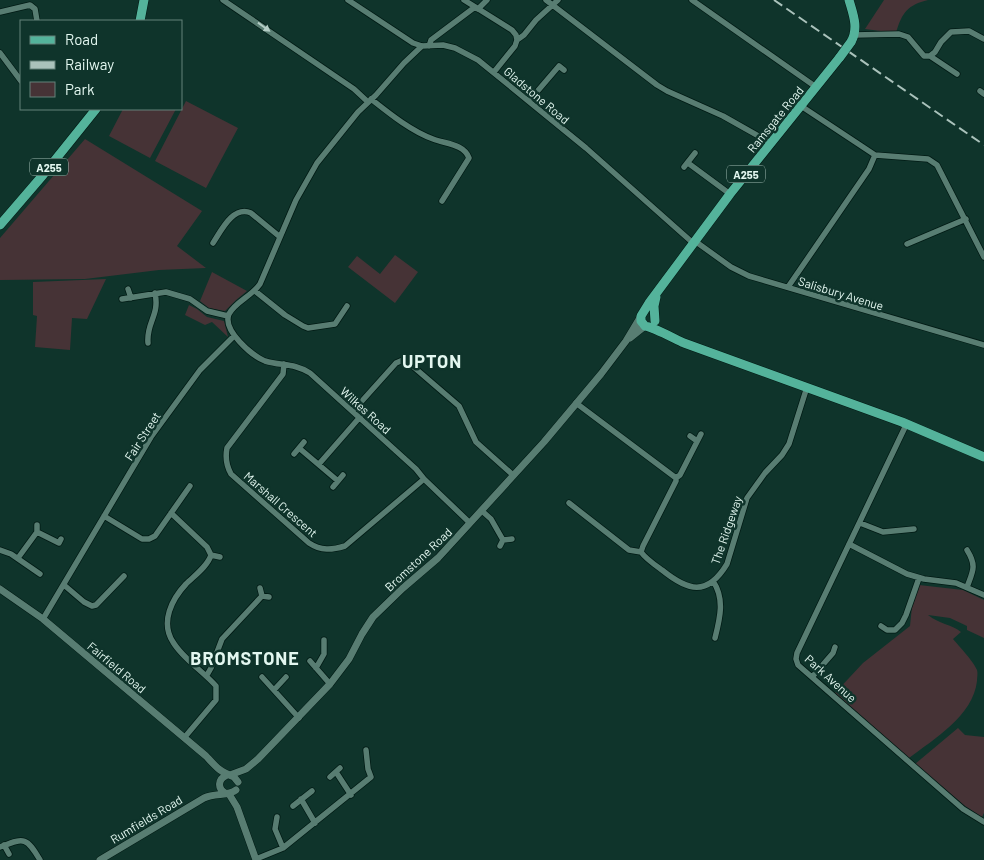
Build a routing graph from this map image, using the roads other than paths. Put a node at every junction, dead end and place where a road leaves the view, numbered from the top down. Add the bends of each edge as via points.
1 (144, 0) edge
2 (223, 0) edge
3 (348, 0) edge
4 (464, 0) edge
5 (487, 0) edge
6 (546, 0) edge
7 (558, 0) edge
8 (692, 0) edge
9 (849, 0) edge
10 (552, 5) junction
11 (476, 8) junction
12 (0, 12) edge
13 (37, 20) edge
14 (140, 20) edge
15 (853, 38) junction
16 (984, 39) edge
17 (517, 40) junction
18 (422, 46) junction
19 (430, 46) junction
20 (0, 53) edge
21 (930, 56) junction
22 (564, 70) dead end
23 (494, 72) junction
24 (957, 74) dead end
25 (20, 80) edge
26 (816, 87) junction
27 (370, 101) junction
28 (529, 101) junction
29 (802, 106) junction
30 (95, 110) edge
31 (771, 143) junction
32 (695, 153) dead end
33 (875, 155) junction
34 (730, 194) junction
35 (442, 201) dead end
36 (966, 219) junction
37 (0, 224) edge
38 (279, 236) junction
39 (214, 238) dead end
40 (696, 243) junction
41 (907, 244) dead end
42 (984, 257) edge
43 (788, 287) junction
44 (128, 289) dead end
45 (255, 291) junction
46 (155, 294) junction
47 (656, 294) junction
48 (131, 298) junction
49 (122, 299) dead end
50 (347, 306) dead end
51 (643, 315) junction
52 (228, 316) junction
53 (651, 322) junction
54 (234, 336) junction
55 (626, 341) junction
56 (148, 343) dead end
57 (984, 345) edge
58 (284, 364) junction
59 (807, 387) junction
60 (576, 403) junction
61 (353, 411) junction
62 (360, 417) junction
63 (907, 423) junction
64 (701, 434) dead end
65 (690, 436) dead end
66 (697, 441) junction
67 (304, 442) dead end
68 (299, 448) junction
69 (294, 454) dead end
70 (984, 457) edge
71 (319, 464) junction
72 (343, 475) dead end
73 (513, 475) junction
74 (676, 478) junction
75 (424, 479) junction
76 (338, 481) junction
77 (190, 486) dead end
78 (333, 487) dead end
79 (569, 503) dead end
80 (482, 510) junction
81 (171, 513) junction
82 (104, 516) junction
83 (470, 523) junction
84 (860, 523) junction
85 (37, 525) dead end
86 (914, 530) dead end
87 (37, 532) junction
88 (61, 539) dead end
89 (512, 539) dead end
90 (504, 540) junction
91 (849, 544) junction
92 (500, 546) dead end
93 (0, 550) edge
94 (967, 550) dead end
95 (641, 552) junction
96 (211, 555) junction
97 (220, 557) dead end
98 (18, 558) junction
99 (40, 574) dead end
100 (124, 576) dead end
101 (919, 578) junction
102 (713, 580) junction
103 (64, 585) junction
104 (260, 588) dead end
105 (967, 588) junction
106 (0, 590) edge
107 (984, 595) edge
108 (262, 596) junction
109 (269, 597) dead end
110 (43, 619) junction
111 (881, 626) dead end
112 (715, 638) dead end
113 (324, 640) dead end
114 (834, 652) dead end
115 (310, 661) dead end
116 (316, 668) junction
117 (207, 675) junction
118 (813, 676) junction
119 (262, 677) dead end
120 (286, 677) dead end
121 (330, 684) junction
122 (274, 690) junction
123 (298, 718) junction
124 (184, 738) junction
125 (366, 750) dead end
126 (215, 766) junction
127 (246, 769) junction
128 (228, 775) junction
129 (330, 777) dead end
130 (219, 782) junction
131 (238, 782) junction
132 (312, 791) dead end
133 (230, 793) junction
134 (351, 794) junction
135 (204, 798) junction
136 (301, 800) junction
137 (293, 806) dead end
138 (277, 817) dead end
139 (984, 822) edge
140 (315, 823) junction
141 (2, 846) edge
142 (283, 848) junction
143 (9, 854) dead end
144 (40, 860) edge
145 (100, 860) edge
146 (256, 860) edge

1 - 14 main road
2 -> 27 street
3 - 18 street, Gladstone Road
4 - 11 street
5 - 11 street
6 - 10 street
7 - 10 street
8 - 26 street
9 - 15 main road via 855,23
10 - 17 street
10 - 31 street via 657,85
11 - 17 street via 512,30
11 - 19 street via 431,40
12 - 13 street via 30,5 35,9
15 - 21 street via 899,34 908,37 924,56
15 - 26 main road, Ramsgate Road / A255, bridge
16 - 21 street via 969,32 951,32
17 - 23 street
18 - 19 street, Gladstone Road
18 - 27 street
19 - 23 street, Gladstone Road via 455,48
20 - 25 street
21 - 24 street
22 - 28 street via 559,66
23 - 28 street, Gladstone Road
26 - 29 main road, Ramsgate Road / A255
27 - 35 street via 432,139 467,152 469,158
27 - 38 street via 318,163
28 - 40 street, Gladstone Road
29 - 31 main road, Ramsgate Road / A255
29 - 33 street
30 - 37 main road, A255
31 - 34 main road, Ramsgate Road / A255
32 - 34 street via 686,165
33 - 36 street via 928,159 937,164
33 - 43 street
34 - 40 main road, Ramsgate Road / A255
36 - 41 street
36 - 42 street
38 - 39 street via 246,210 231,218
38 - 45 street
40 - 43 street, Salisbury Avenue via 749,276
40 - 47 main road, Ramsgate Road / A255
43 - 57 street, Salisbury Avenue
44 - 48 street
45 - 50 street via 308,328 337,326
45 - 52 street
46 - 48 street
46 - 52 street via 177,294 207,311
46 - 56 street via 156,310 149,327
47 - 51 main road, Ramsgate Road / A255
47 - 53 main road
48 - 49 street
51 - 53 main road via 641,321
51 - 53 main road via 651,313
51 - 55 street, Bromstone Road
52 - 54 street
53 - 55 street, Bromstone Road
53 - 59 main road via 659,332
54 - 58 street, Wilkes Road via 263,360
54 - 82 street, Fair Street via 200,370 151,437
55 - 60 street, Bromstone Road
58 - 61 street, Wilkes Road via 298,366 310,373
58 - 75 street, Marshall Crescent via 283,374 225,455 231,474 310,543 324,549 345,546
59 - 63 main road
59 - 102 street, The Ridgeway via 789,444 747,498 727,564
60 - 73 street, Bromstone Road
60 - 74 street
61 - 62 street, Wilkes Road
61 - 73 street via 396,362 403,360 458,406 476,442
62 - 71 street
62 - 75 street, Wilkes Road
63 - 70 main road
63 - 84 street, Park Avenue
64 - 66 street
65 - 66 street
66 - 74 street
67 - 68 street
68 - 69 street
68 - 71 street
71 - 76 street
72 - 76 street
73 - 80 street, Bromstone Road
74 - 95 street
75 - 83 street, Wilkes Road
76 - 78 street
77 - 81 street
79 - 95 street, The Ridgeway via 577,505 629,550
80 - 83 street, Bromstone Road
80 - 90 street via 491,518
81 - 82 street via 155,536 149,539 142,539
81 - 96 street via 207,547
82 - 103 street, Fair Street
83 - 121 street, Bromstone Road via 438,558 374,617
84 - 86 street via 883,532
84 - 91 street, Park Avenue
85 - 87 street
87 - 88 street via 59,544
87 - 98 street
89 - 90 street
90 - 92 street
91 - 101 street
91 - 118 street, Park Avenue via 797,653 798,665
93 - 98 street
94 - 105 street via 974,566
95 - 102 street, The Ridgeway via 679,583 700,587
96 - 97 street
96 - 117 street via 180,590 171,603 168,616 172,641
98 - 99 street
100 - 103 street via 114,591 92,606
101 - 105 street via 956,583
101 - 111 street via 902,623 886,633
102 - 112 street via 721,609
103 - 110 street, Fair Street
104 - 108 street
105 - 107 street
106 - 110 street, Fairfield Road
108 - 109 street
108 - 117 street via 222,639
110 - 124 street, Fairfield Road
113 - 116 street via 324,654
114 - 118 street
115 - 116 street
116 - 121 street
117 - 124 street via 216,686 216,700
118 - 139 street, Park Avenue via 963,809
119 - 122 street
120 - 122 street
121 - 123 street, Bromstone Road
122 - 123 street
123 - 127 street, Bromstone Road
124 - 126 street, Fairfield Road
125 - 134 street via 371,777
126 - 128 street, Fairfield Road
126 - 130 street, Fairfield Road
127 - 128 street, Bromstone Road
127 - 131 street, Bromstone Road
128 - 130 street
128 - 131 street
129 - 134 street via 338,770
130 - 133 street via 220,790
130 - 135 street, Rumfields Road
131 - 133 street
132 - 136 street
133 - 135 street, Rumfields Road
133 - 146 street
134 - 140 street
135 - 145 street, Rumfields Road
136 - 137 street
136 - 140 street
138 - 142 street via 275,829
140 - 142 street
141 - 143 street
141 - 144 street via 25,841
142 - 146 street

